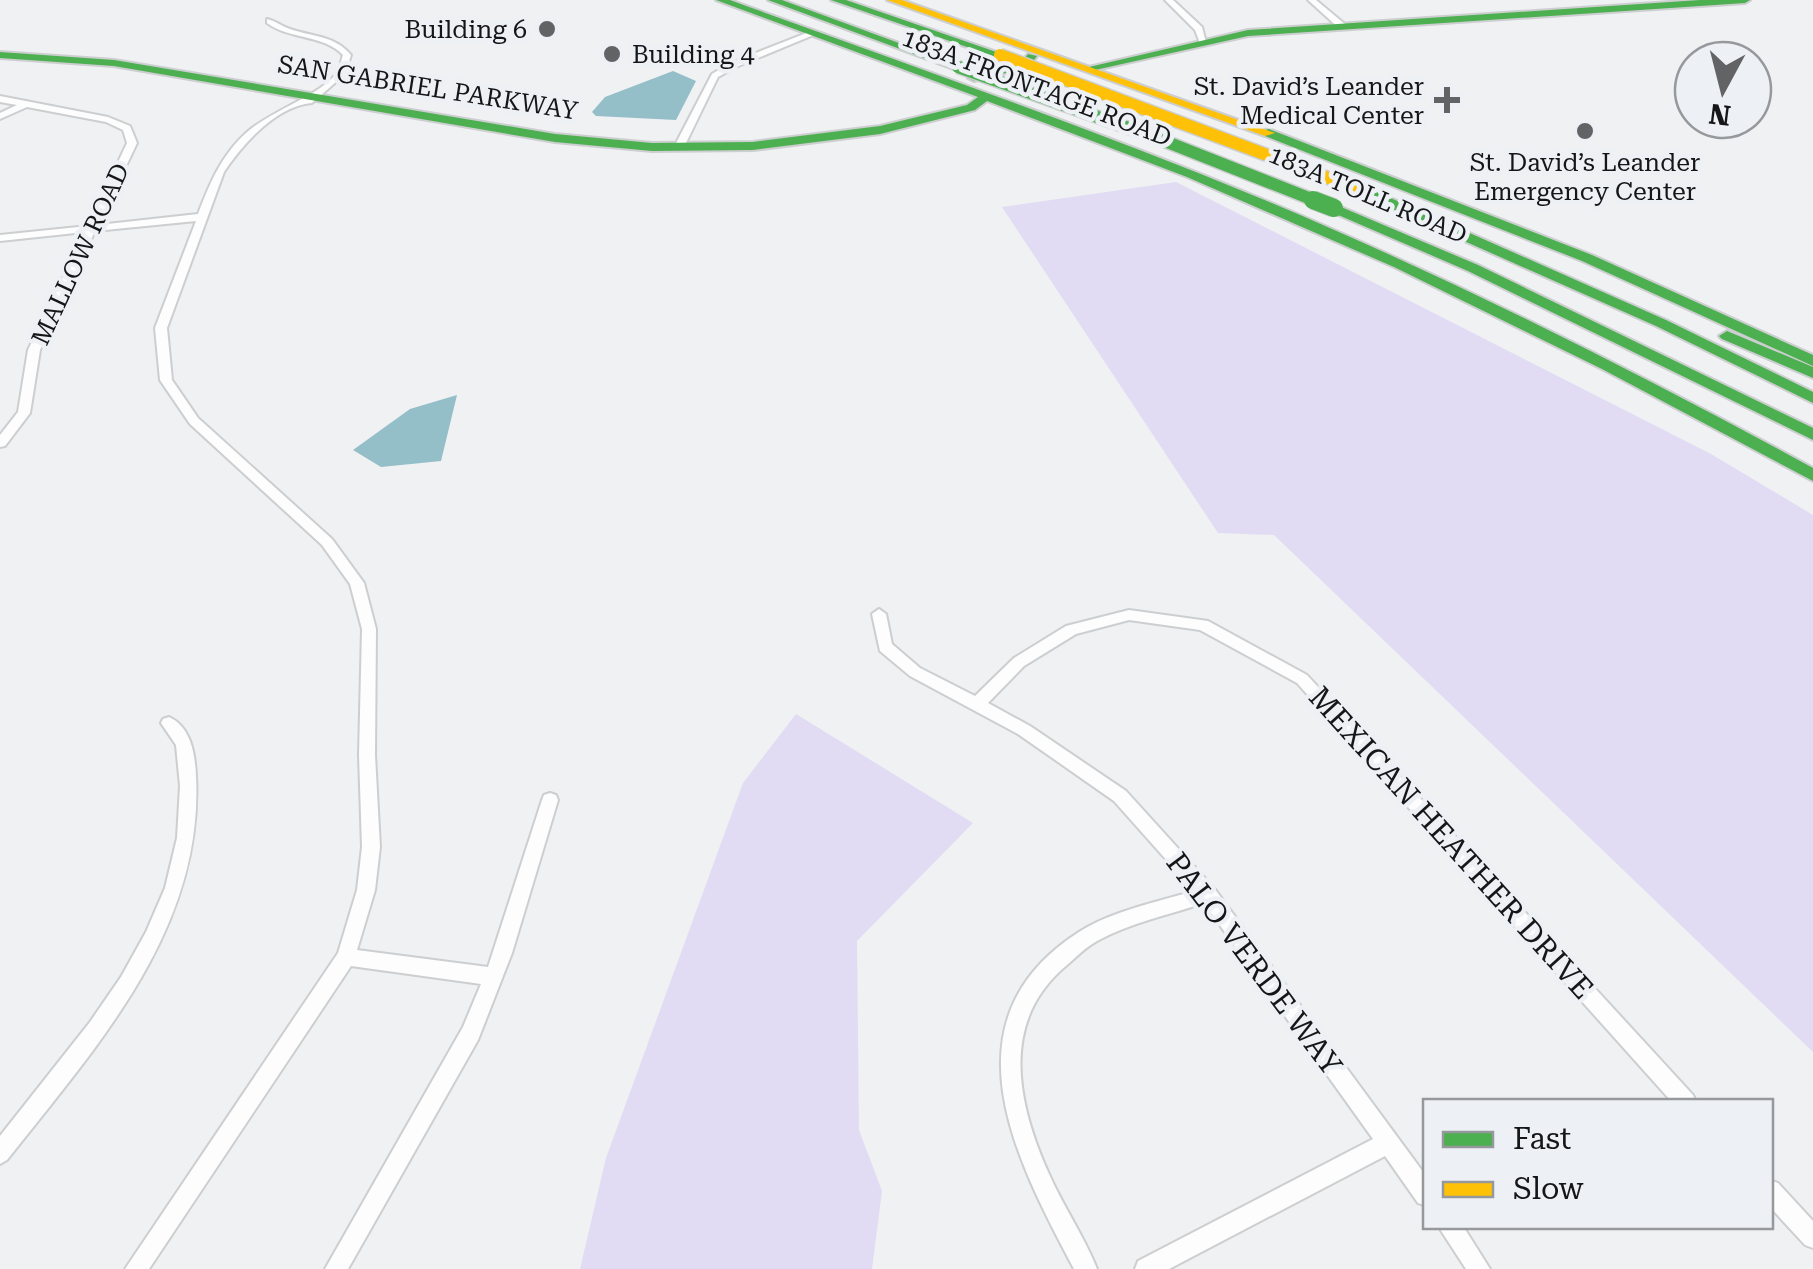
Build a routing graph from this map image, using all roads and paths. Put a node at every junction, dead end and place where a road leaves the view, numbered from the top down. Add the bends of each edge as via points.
1 (721, 0) edge
2 (750, 0) edge
3 (773, 0) edge
4 (836, 0) edge
5 (855, 0) edge
6 (1169, 0) edge
7 (1299, 0) edge
8 (1312, 0) edge
9 (1745, 0) edge
10 (884, 7) edge
11 (270, 21) dead end
12 (1333, 25) junction
13 (844, 26) junction
14 (812, 34) junction
15 (1203, 38) junction
16 (1009, 48) junction
17 (0, 55) edge
18 (1088, 68) junction
19 (923, 72) junction
20 (1142, 86) junction
21 (314, 97) junction
22 (985, 97) junction
23 (0, 99) edge
24 (26, 104) junction
25 (0, 116) edge
26 (1046, 120) junction
27 (679, 148) junction
28 (1394, 204) junction
29 (202, 218) junction
30 (91, 228) junction
31 (0, 238) edge
32 (1580, 320) junction
33 (1813, 361) edge
34 (1813, 372) edge
35 (1813, 398) edge
36 (1813, 435) edge
37 (0, 443) edge
38 (1813, 450) edge
39 (1813, 475) edge
40 (879, 614) dead end
41 (977, 704) junction
42 (169, 723) dead end
43 (550, 800) dead end
44 (1208, 894) junction
45 (346, 958) junction
46 (494, 977) junction
47 (1683, 1099) edge
48 (1388, 1143) junction
49 (0, 1154) edge
50 (1423, 1190) edge
51 (1773, 1195) edge
52 (1451, 1229) edge
53 (1813, 1236) edge
54 (136, 1269) edge
55 (336, 1269) edge
56 (1086, 1269) edge
57 (1146, 1269) edge
58 (1480, 1269) edge

1 - 14 main road, 183A FRONTAGE ROAD
2 - 13 main road
3 - 13 main road, 183A TOLL ROAD
4 - 10 main road, 183A TOLL ROAD
5 - 10 main road
6 - 15 street
7 - 12 street
8 - 12 street
9 - 12 main road, SAN GABRIEL PARKWAY
10 - 16 main road, 183A TOLL ROAD
11 - 21 street via 344,50 346,65
12 - 15 main road, SAN GABRIEL PARKWAY
13 - 32 main road, 183A TOLL ROAD, bridge via 1334,208
14 - 19 main road, 183A FRONTAGE ROAD
14 - 27 street via 715,76
15 - 18 main road, SAN GABRIEL PARKWAY
16 - 18 main road, 183A FRONTAGE ROAD
16 - 19 main road via 1033,57 1025,66 969,79
16 - 28 main road, 183A TOLL ROAD, bridge
17 - 21 main road, SAN GABRIEL PARKWAY via 96,60
18 - 20 main road, 183A FRONTAGE ROAD
18 - 22 main road, SAN GABRIEL PARKWAY
19 - 22 main road, 183A FRONTAGE ROAD
20 - 26 main road via 1094,84 1051,96 1040,107
20 - 33 main road, 183A FRONTAGE ROAD via 1460,204
21 - 27 main road, SAN GABRIEL PARKWAY via 555,138
21 - 29 street via 242,142 219,172
22 - 26 main road, 183A FRONTAGE ROAD
22 - 27 main road, SAN GABRIEL PARKWAY via 848,133
23 - 24 street, MALLOW ROAD
24 - 25 street
24 - 30 street, MALLOW ROAD via 108,120 130,132 132,143
26 - 39 main road, 183A FRONTAGE ROAD via 1454,289
28 - 34 main road via 1475,228
28 - 35 main road, 183A TOLL ROAD
29 - 30 street
29 - 45 street via 161,328 166,380 194,421 345,562 358,583 369,629 371,847
30 - 31 street
30 - 37 street, MALLOW ROAD via 34,350 24,413
32 - 36 main road, 183A TOLL ROAD
32 - 38 main road
40 - 41 street, PALO VERDE WAY via 885,647 915,672
41 - 44 street, PALO VERDE WAY via 1120,796
41 - 47 street, MEXICAN HEATHER DRIVE via 1019,662 1071,630 1130,616 1204,625 1302,678
42 - 49 street via 186,740 190,808 169,898 127,982
43 - 46 street
44 - 48 street, PALO VERDE WAY
44 - 56 street via 1086,938 1046,973 1014,1018 1009,1088 1025,1146
45 - 46 street
45 - 54 street
46 - 55 street via 472,1033
48 - 50 street, PALO VERDE WAY
48 - 57 street
51 - 53 street
52 - 58 street

